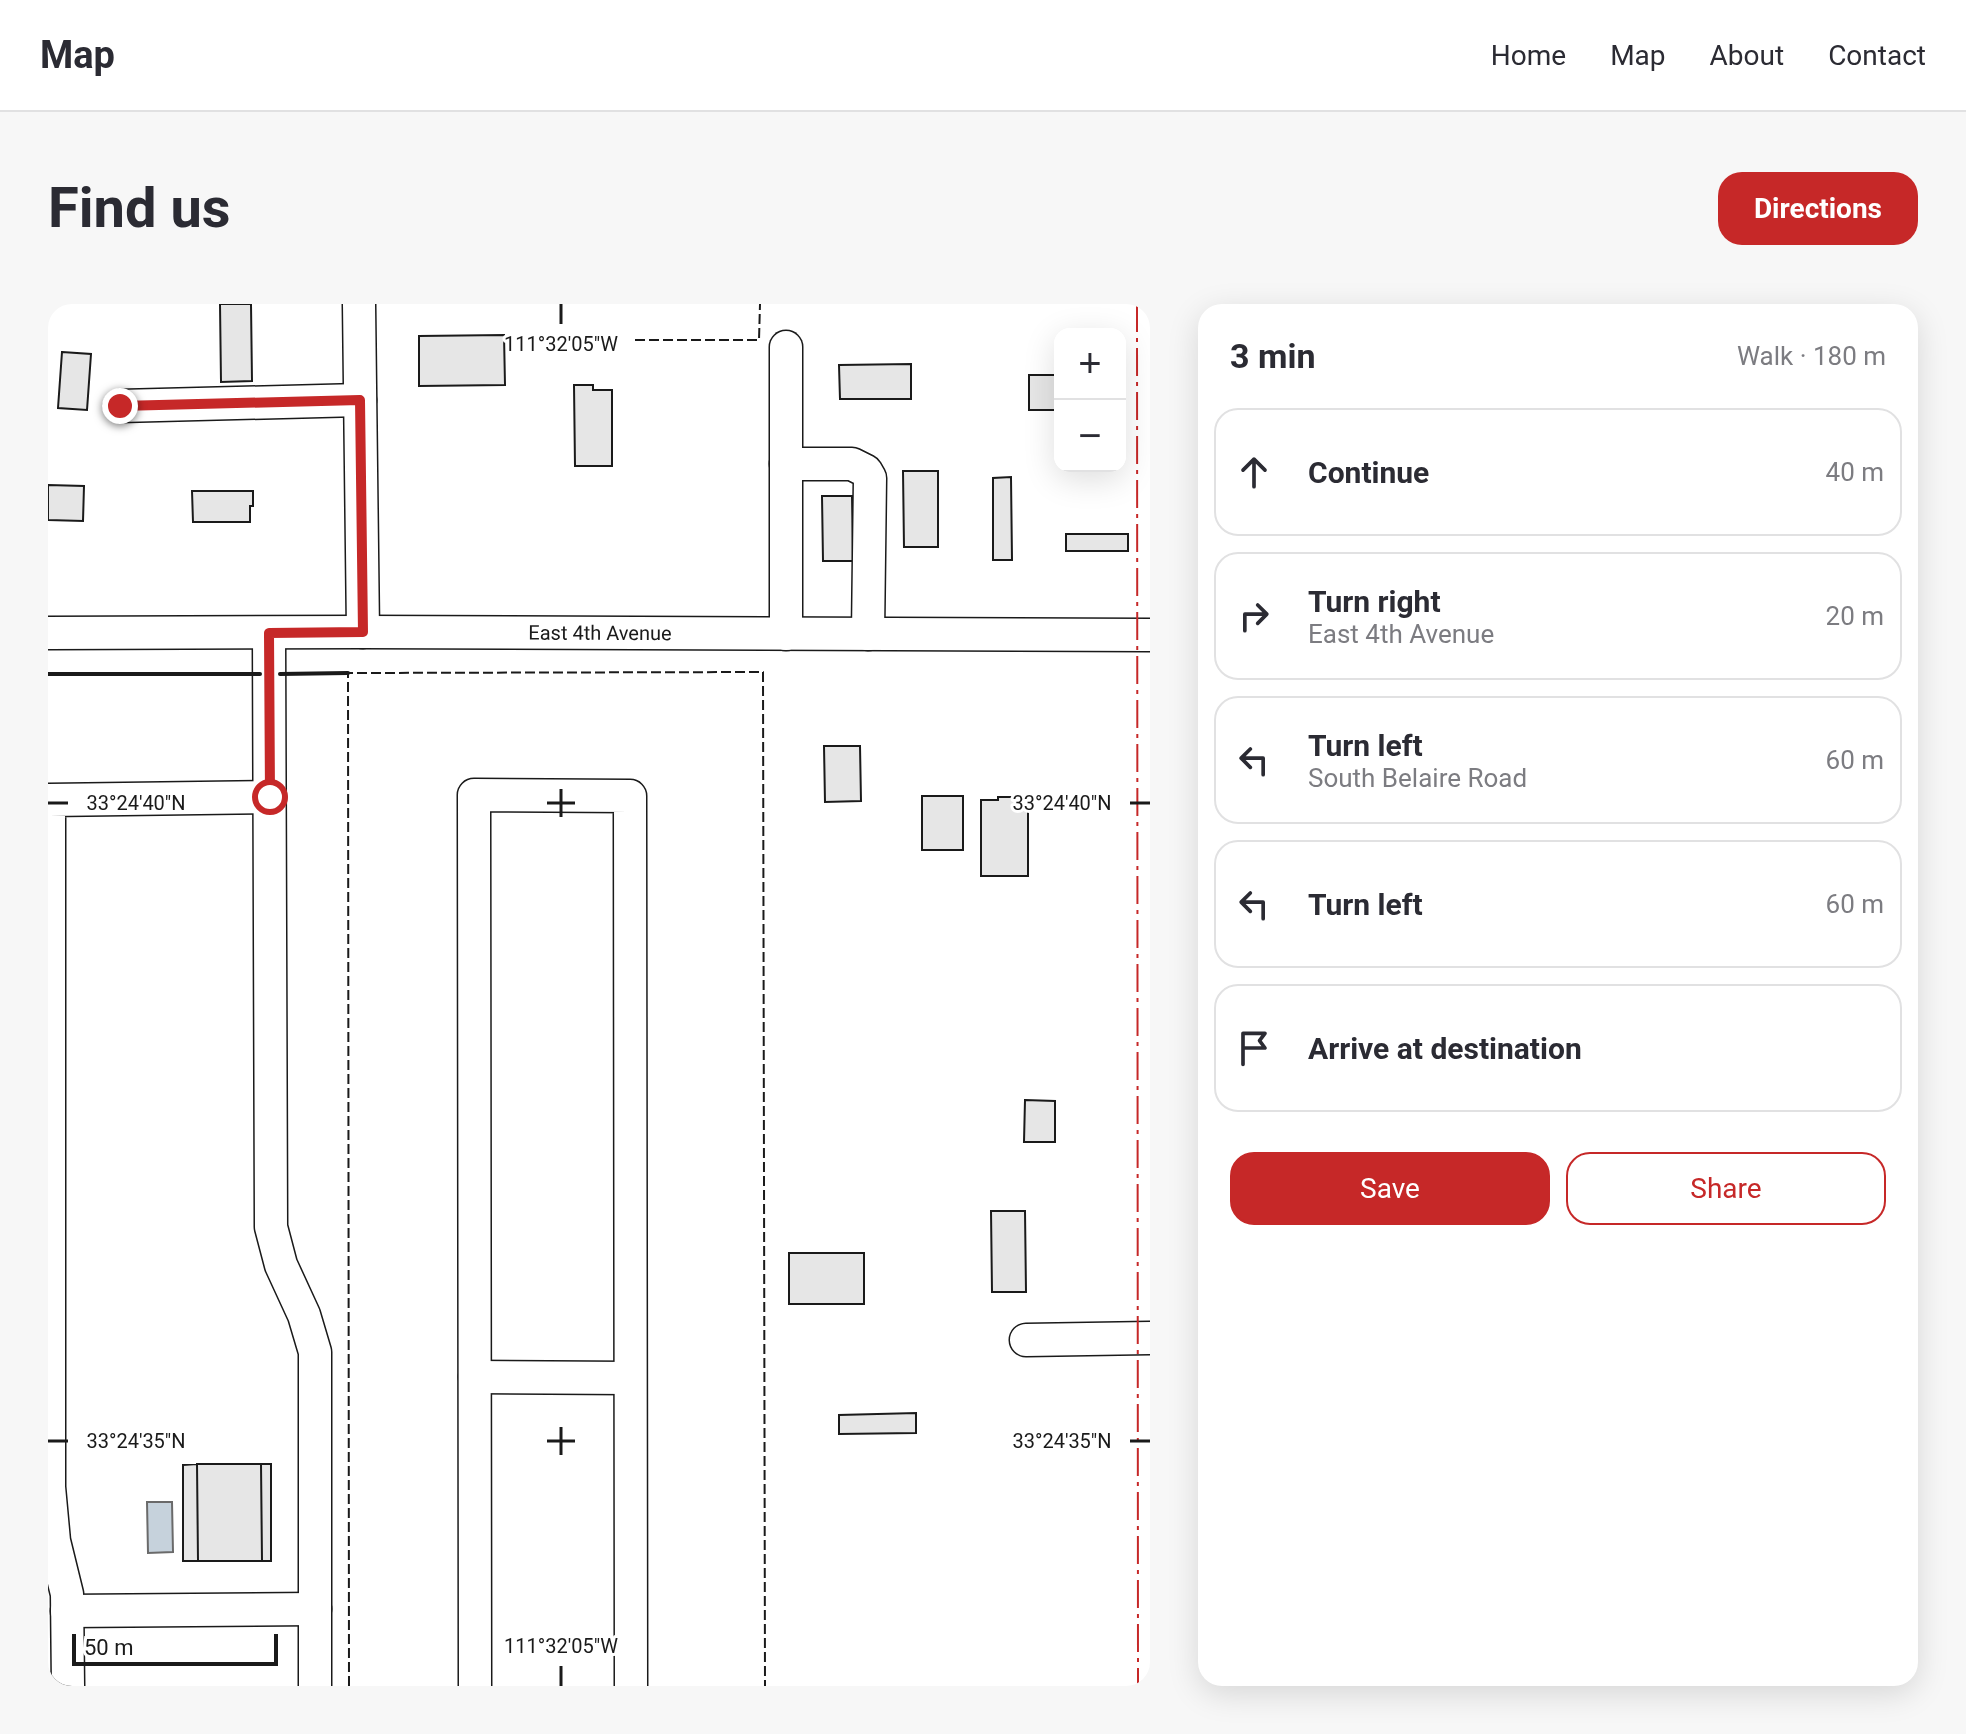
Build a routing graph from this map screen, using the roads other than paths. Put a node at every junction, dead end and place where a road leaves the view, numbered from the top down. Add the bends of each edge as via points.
1 (359, 304) edge
2 (786, 347) dead end
3 (360, 400) junction
4 (120, 406) dead end
5 (786, 464) junction
6 (363, 632) junction
7 (48, 633) edge
8 (269, 633) junction
9 (786, 634) junction
10 (868, 634) junction
11 (1150, 635) edge
12 (270, 797) junction
13 (1150, 1338) edge
14 (1026, 1340) dead end
15 (475, 1377) junction
16 (630, 1378) junction
17 (315, 1609) junction
18 (67, 1611) junction
19 (68, 1686) edge
20 (315, 1686) edge
21 (475, 1686) edge
22 (631, 1686) edge

1 - 3 street
2 - 5 street
3 - 4 street
3 - 6 street
5 - 9 street
5 - 10 street via 852,464 870,478
6 - 8 street, East 4th Avenue
6 - 9 street, East 4th Avenue
7 - 8 street, East 4th Avenue
8 - 12 street
9 - 10 street, East 4th Avenue
10 - 11 street, East 4th Avenue
12 - 17 street via 271,1227 315,1352
12 - 18 street via 49,800 49,1487
13 - 14 street
15 - 16 street
15 - 16 street via 474,795 630,796
15 - 21 street
16 - 22 street
17 - 18 street
17 - 20 street
18 - 19 street

